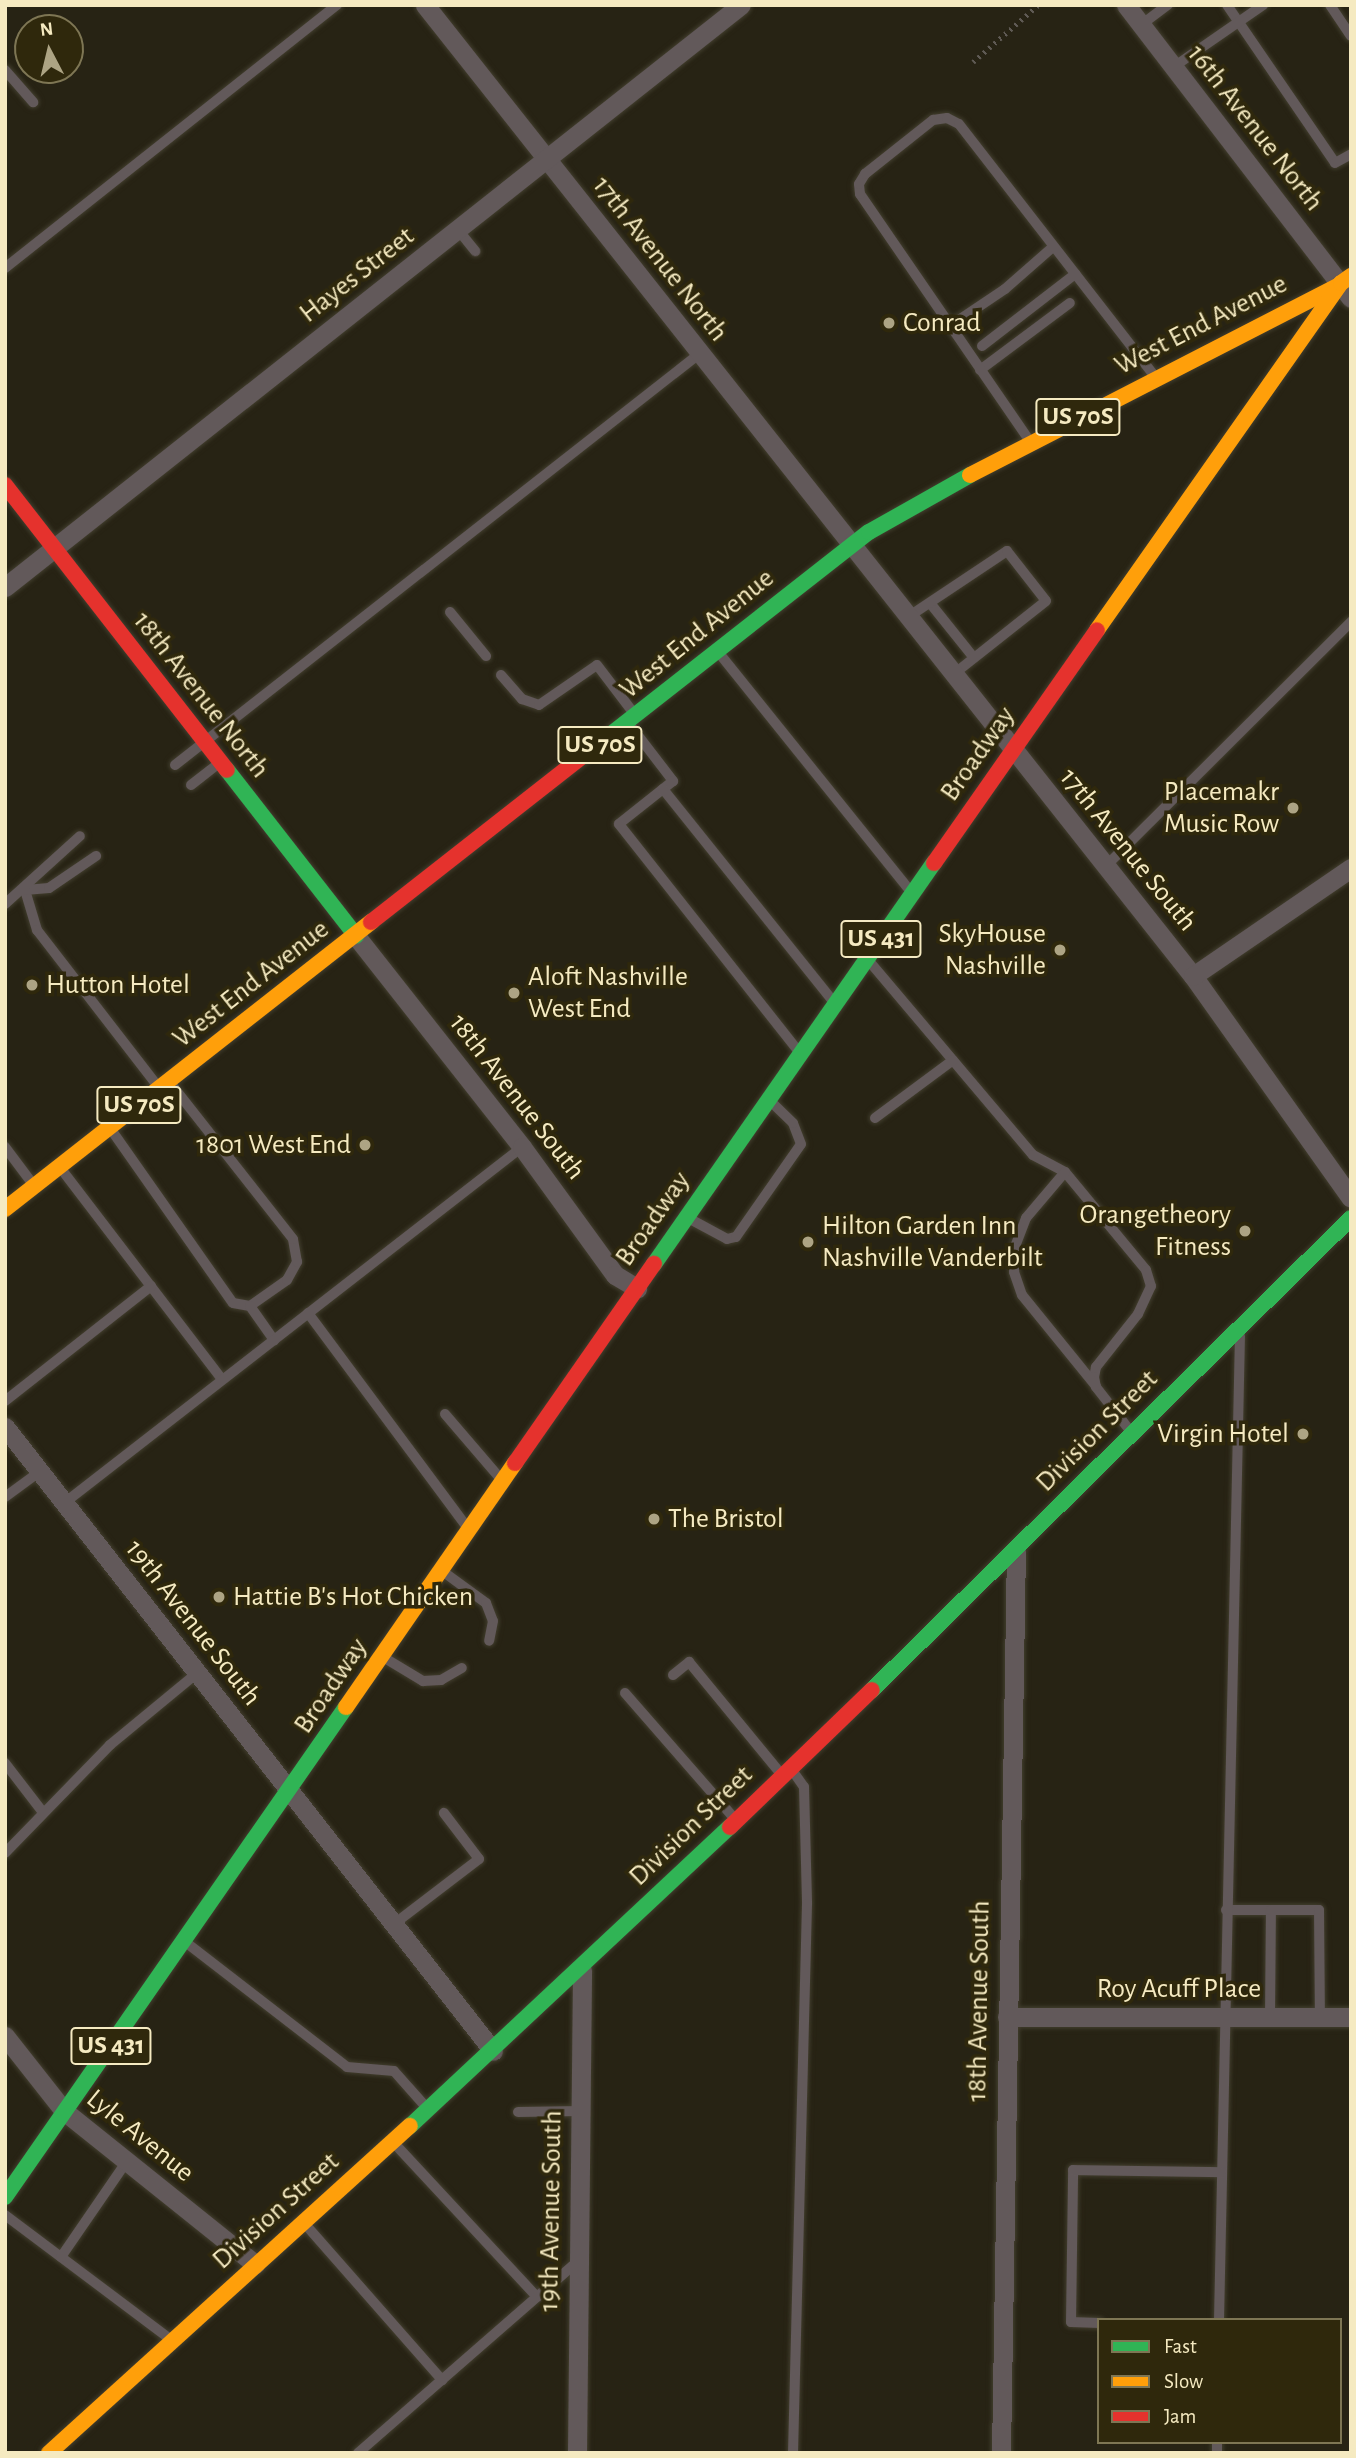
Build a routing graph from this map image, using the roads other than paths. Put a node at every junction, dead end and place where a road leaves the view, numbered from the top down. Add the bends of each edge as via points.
1 (337, 5) edge
2 (425, 5) edge
3 (741, 5) edge
4 (1126, 5) edge
5 (1168, 5) edge
6 (1227, 5) edge
7 (1263, 5) edge
8 (1330, 5) edge
9 (1238, 22) junction
10 (1141, 25) junction
11 (1351, 36) edge
12 (1172, 68) junction
13 (5, 70) edge
14 (33, 102) dead end
15 (1351, 154) edge
16 (547, 162) junction
17 (459, 231) junction
18 (1053, 247) junction
19 (475, 251) dead end
20 (5, 268) edge
21 (1075, 274) junction
22 (1348, 286) edge
23 (1070, 303) dead end
24 (950, 326) junction
25 (982, 346) dead end
26 (699, 354) junction
27 (980, 370) junction
28 (1156, 377) junction
29 (1030, 441) junction
30 (5, 485) edge
31 (851, 546) junction
32 (54, 548) junction
33 (5, 587) edge
34 (930, 603) junction
35 (450, 612) dead end
36 (908, 617) junction
37 (1351, 622) edge
38 (718, 653) junction
39 (486, 656) dead end
40 (974, 658) junction
41 (501, 674) dead end
42 (953, 674) junction
43 (632, 720) junction
44 (205, 744) junction
45 (1013, 751) junction
46 (220, 763) junction
47 (175, 765) dead end
48 (191, 785) dead end
49 (663, 789) junction
50 (79, 836) dead end
51 (96, 856) dead end
52 (1106, 866) junction
53 (1351, 868) edge
54 (24, 890) junction
55 (912, 894) junction
56 (5, 904) edge
57 (356, 936) junction
58 (867, 959) junction
59 (1193, 976) junction
60 (835, 1004) junction
61 (801, 1054) junction
62 (953, 1060) junction
63 (164, 1085) junction
64 (768, 1099) junction
65 (874, 1118) dead end
66 (109, 1128) junction
67 (5, 1147) edge
68 (522, 1147) junction
69 (59, 1167) junction
70 (1065, 1172) junction
71 (35, 1186) junction
72 (1351, 1198) edge
73 (5, 1209) edge
74 (686, 1217) junction
75 (1351, 1218) edge
76 (151, 1286) junction
77 (637, 1288) junction
78 (250, 1306) junction
79 (308, 1313) junction
80 (1241, 1325) junction
81 (275, 1340) junction
82 (222, 1379) junction
83 (1096, 1387) junction
84 (5, 1401) edge
85 (445, 1415) dead end
86 (5, 1427) edge
87 (1132, 1433) junction
88 (39, 1472) junction
89 (502, 1480) junction
90 (5, 1497) edge
91 (63, 1504) junction
92 (469, 1529) junction
93 (1016, 1550) junction
94 (441, 1569) junction
95 (489, 1641) dead end
96 (383, 1657) junction
97 (462, 1668) dead end
98 (197, 1674) junction
99 (673, 1675) dead end
100 (625, 1693) dead end
101 (5, 1763) edge
102 (785, 1771) junction
103 (290, 1792) junction
104 (41, 1811) junction
105 (444, 1813) dead end
106 (735, 1820) junction
107 (5, 1853) edge
108 (1226, 1910) junction
109 (1271, 1910) junction
110 (394, 1924) junction
111 (184, 1941) junction
112 (582, 1970) junction
113 (1007, 2017) junction
114 (1223, 2017) junction
115 (1270, 2017) junction
116 (1320, 2017) junction
117 (1351, 2017) edge
118 (5, 2036) edge
119 (493, 2051) junction
120 (428, 2109) junction
121 (64, 2111) junction
122 (581, 2111) junction
123 (518, 2112) dead end
124 (392, 2141) junction
125 (127, 2161) junction
126 (1221, 2172) junction
127 (5, 2197) edge
128 (5, 2215) edge
129 (303, 2221) junction
130 (61, 2257) junction
131 (579, 2260) junction
132 (255, 2264) junction
133 (537, 2297) junction
134 (1219, 2318) edge
135 (1097, 2323) edge
136 (173, 2341) junction
137 (442, 2380) junction
138 (49, 2453) edge
139 (358, 2453) edge
140 (577, 2453) edge
141 (793, 2453) edge
142 (1001, 2453) edge

1 - 20 lane
2 - 16 street, 17th Avenue North
3 - 16 street, Hayes Street
4 - 10 street, 16th Avenue North
5 - 10 lane
6 - 9 lane
7 - 9 lane
8 - 11 lane
9 - 12 lane
9 - 15 lane via 1335,163
10 - 12 street, 16th Avenue North
12 - 22 street, 16th Avenue North
13 - 14 lane
16 - 17 street, Hayes Street
16 - 26 street, 17th Avenue North
17 - 19 lane
17 - 32 street, Hayes Street
18 - 21 lane
18 - 24 lane via 1005,289
18 - 24 lane via 959,124 947,118 933,120 865,174 859,184 860,194
21 - 25 lane
21 - 28 lane
22 - 28 main road, West End Avenue / US 70S
22 - 45 main road, Broadway / US 431
23 - 27 lane
24 - 27 lane
26 - 31 street, 17th Avenue North
26 - 44 lane
27 - 29 lane
28 - 29 main road, West End Avenue / US 70S
29 - 31 main road, West End Avenue / US 70S
30 - 32 main road, 18th Avenue North
31 - 36 street, 17th Avenue South
31 - 38 main road, West End Avenue / US 70S
32 - 33 street, Hayes Street
32 - 44 main road, 18th Avenue North
34 - 36 lane
34 - 40 lane
34 - 40 lane via 1007,551 1046,601
35 - 39 lane
36 - 42 street, 17th Avenue South
37 - 52 lane
38 - 43 main road, West End Avenue / US 70S
38 - 55 lane
40 - 42 lane
41 - 43 lane via 522,699 539,705 597,665
42 - 45 street, 17th Avenue South
43 - 49 lane via 673,781
43 - 57 main road, West End Avenue / US 70S
44 - 46 main road, 18th Avenue North
44 - 47 lane
45 - 52 street, 17th Avenue South
45 - 55 main road, Broadway / US 431
46 - 48 lane
46 - 57 main road, 18th Avenue North
49 - 60 lane
49 - 61 lane via 619,824
50 - 54 lane via 36,871
51 - 54 lane via 49,888
52 - 59 street, 17th Avenue South
53 - 59 street
54 - 56 lane
54 - 63 lane via 37,930
55 - 58 main road, Broadway / US 431
57 - 63 main road, West End Avenue / US 70S
57 - 68 street, 18th Avenue South
58 - 60 main road, Broadway / US 431
58 - 62 lane
59 - 72 street, 17th Avenue South
60 - 61 main road, Broadway / US 431
61 - 64 main road, Broadway / US 431
62 - 65 lane
62 - 70 lane via 1033,1155
63 - 66 main road, West End Avenue / US 70S
63 - 78 lane via 293,1240 298,1262 287,1280
64 - 74 main road, Broadway / US 431
64 - 74 lane via 793,1123 801,1144 743,1229 727,1239
66 - 69 main road, West End Avenue / US 70S
66 - 78 lane via 233,1303
67 - 71 lane
68 - 77 street, 18th Avenue South via 615,1275
68 - 79 lane
69 - 71 main road, West End Avenue / US 70S
69 - 76 lane
70 - 83 lane via 1026,1218 1015,1247 1014,1272 1023,1295
70 - 83 lane via 1146,1270 1151,1286 1138,1314 1096,1367
71 - 73 main road, West End Avenue / US 70S
74 - 77 main road, Broadway / US 431
75 - 80 main road, Division Street
76 - 82 lane
76 - 84 lane
77 - 89 main road, Broadway / US 431
78 - 81 lane
79 - 81 lane
79 - 92 lane
80 - 87 main road, Division Street
80 - 108 lane
81 - 82 lane
82 - 91 lane
83 - 87 lane
85 - 89 lane
86 - 88 street, 19th Avenue South
87 - 93 main road, Division Street
88 - 90 lane
88 - 91 street, 19th Avenue South
89 - 92 main road, Broadway / US 431
91 - 98 street, 19th Avenue South
92 - 94 main road, Broadway / US 431
93 - 102 main road, Division Street
93 - 113 street, 18th Avenue South
94 - 95 lane via 486,1603 493,1621
94 - 96 main road, Broadway / US 431
96 - 97 lane via 423,1681 441,1680
96 - 103 main road, Broadway / US 431
98 - 103 street, 19th Avenue South
98 - 104 lane via 110,1745
99 - 102 lane via 689,1662
100 - 106 lane
101 - 104 lane
102 - 106 main road, Division Street
102 - 141 lane via 804,1787 807,1904
103 - 110 street, 19th Avenue South
103 - 111 main road, Broadway / US 431
104 - 107 lane
105 - 110 lane via 479,1858
106 - 112 main road, Division Street
108 - 109 lane
108 - 114 lane
109 - 115 lane
109 - 116 lane via 1319,1910
110 - 119 street, 19th Avenue South
111 - 120 lane via 347,2067 394,2071
111 - 121 main road, Broadway / US 431
112 - 119 main road, Division Street
112 - 122 street, 19th Avenue South
113 - 114 street, Roy Acuff Place
113 - 142 street, 18th Avenue South
114 - 115 street, Roy Acuff Place
114 - 126 lane
115 - 116 street, Roy Acuff Place
116 - 117 street, Roy Acuff Place
118 - 121 street, Lyle Avenue
119 - 120 main road, Division Street
120 - 124 main road, Division Street
121 - 125 street, Lyle Avenue
121 - 127 main road, Broadway / US 431
122 - 123 lane
122 - 131 street, 19th Avenue South
124 - 129 main road, Division Street
124 - 133 lane
125 - 130 lane
125 - 132 street, Lyle Avenue
126 - 134 lane
126 - 135 lane via 1073,2170 1071,2322
128 - 130 lane
129 - 132 main road, Division Street
129 - 137 lane
130 - 136 lane
131 - 133 lane
131 - 140 street, 19th Avenue South
132 - 136 main road, Division Street
133 - 137 lane
136 - 138 main road, Division Street
137 - 139 lane

